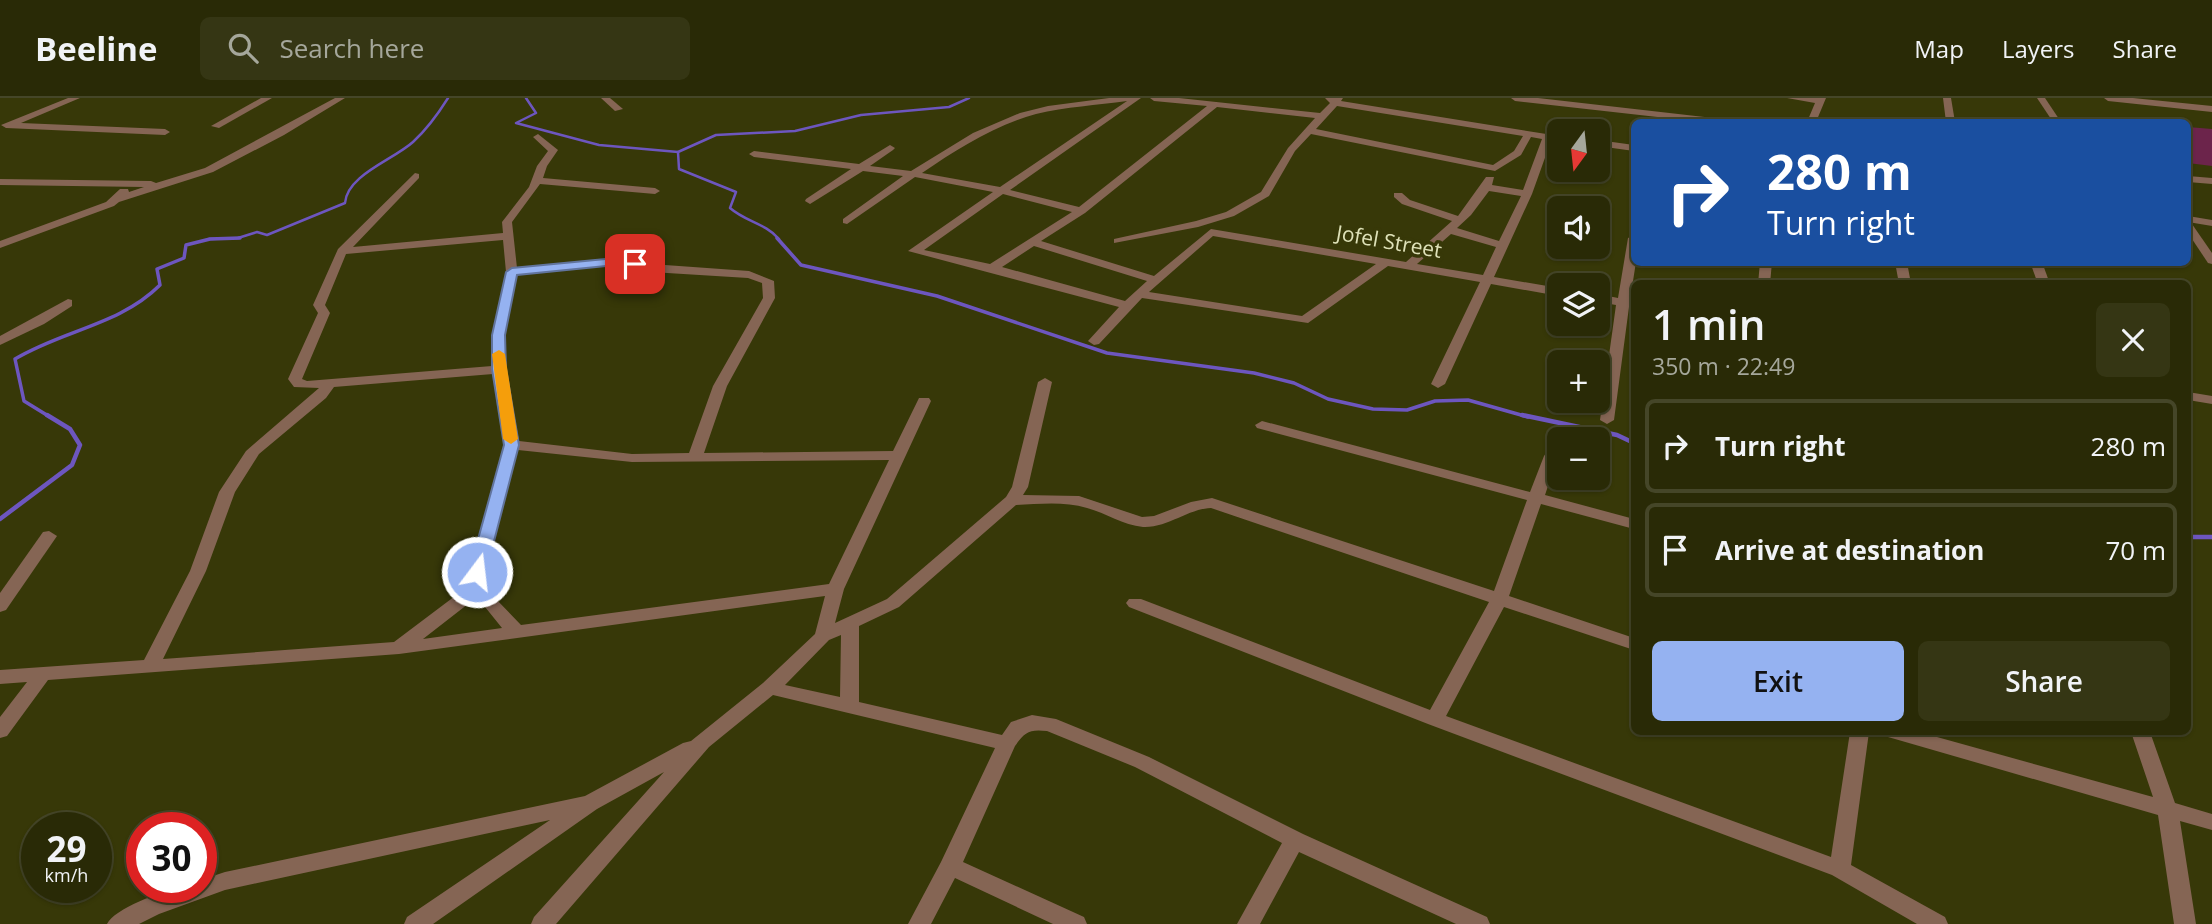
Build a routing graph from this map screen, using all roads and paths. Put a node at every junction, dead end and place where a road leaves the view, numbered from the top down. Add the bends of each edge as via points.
1 (76, 98) edge
2 (268, 98) edge
3 (341, 98) edge
4 (606, 98) edge
5 (1129, 98) edge
6 (1137, 98) edge
7 (1154, 98) edge
8 (1515, 98) edge
9 (1791, 98) edge
10 (1947, 98) edge
11 (2041, 98) edge
12 (2108, 98) edge
13 (1531, 99) edge
14 (1821, 99) edge
15 (1334, 100) edge
16 (1214, 104) junction
17 (618, 109) dead end
18 (2212, 109) edge
19 (1322, 116) junction
20 (1697, 119) edge
21 (1813, 119) edge
22 (1950, 119) edge
23 (2056, 119) edge
24 (3, 126) edge
25 (216, 127) dead end
26 (1312, 131) junction
27 (166, 132) dead end
28 (1528, 135) junction
29 (538, 137) dead end
30 (1547, 137) edge
31 (1610, 145) edge
32 (890, 148) dead end
33 (1631, 148) edge
34 (1547, 151) edge
35 (754, 154) dead end
36 (864, 167) junction
37 (1495, 168) junction
38 (913, 174) junction
39 (415, 176) dead end
40 (2191, 178) edge
41 (537, 181) junction
42 (2212, 181) edge
43 (0, 182) edge
44 (169, 183) junction
45 (132, 185) junction
46 (1486, 187) junction
47 (655, 191) dead end
48 (1002, 191) junction
49 (1527, 194) junction
50 (1398, 195) dead end
51 (117, 199) junction
52 (810, 201) dead end
53 (1081, 211) junction
54 (1460, 220) junction
55 (2191, 220) edge
56 (847, 221) dead end
57 (2212, 223) edge
58 (1449, 229) junction
59 (2191, 230) edge
60 (508, 236) junction
61 (1118, 241) dead end
62 (1031, 242) junction
63 (0, 245) edge
64 (1501, 245) junction
65 (342, 251) junction
66 (2212, 261) edge
67 (1385, 262) junction
68 (1632, 266) edge
69 (1407, 267) junction
70 (992, 268) junction
71 (512, 272) junction
72 (1156, 280) junction
73 (1486, 281) junction
74 (1547, 290) edge
75 (1140, 294) junction
76 (1610, 300) edge
77 (68, 303) dead end
78 (1629, 303) edge
79 (1127, 305) junction
80 (0, 341) edge
81 (1094, 341) dead end
82 (499, 369) junction
83 (331, 382) junction
84 (1045, 382) dead end
85 (1438, 384) dead end
86 (2191, 397) edge
87 (2212, 400) edge
88 (924, 401) dead end
89 (1607, 420) dead end
90 (1262, 425) dead end
91 (512, 445) junction
92 (897, 455) junction
93 (695, 457) junction
94 (1547, 469) edge
95 (1535, 499) junction
96 (1012, 500) junction
97 (1631, 523) edge
98 (49, 536) dead end
99 (479, 587) junction
100 (835, 589) junction
101 (1500, 597) junction
102 (1135, 603) dead end
103 (0, 606) edge
104 (849, 625) junction
105 (517, 632) junction
106 (823, 636) junction
107 (1631, 643) edge
108 (399, 648) junction
109 (150, 667) junction
110 (43, 673) junction
111 (0, 677) edge
112 (770, 688) junction
113 (849, 707) junction
114 (1435, 719) junction
115 (0, 731) edge
116 (1860, 735) edge
117 (1905, 735) edge
118 (2142, 735) edge
119 (702, 742) junction
120 (1007, 743) junction
121 (590, 803) junction
122 (2168, 811) junction
123 (2212, 822) edge
124 (1295, 840) junction
125 (950, 866) junction
126 (1840, 869) junction
127 (117, 924) edge
128 (415, 924) edge
129 (542, 924) edge
130 (919, 924) edge
131 (1076, 924) edge
132 (1248, 924) edge
133 (1479, 924) edge
134 (1937, 924) edge
135 (2185, 924) edge

1 - 24 street
2 - 25 street
3 - 44 street via 209,170
4 - 17 street
5 - 38 street via 1025,114 993,127
6 - 48 street
7 - 16 street
8 - 13 street
9 - 14 street
10 - 22 street
11 - 23 street
12 - 18 street
13 - 20 street
14 - 21 street
15 - 19 street
15 - 28 street
16 - 19 street
16 - 53 street
19 - 26 street
24 - 27 street
26 - 37 street
26 - 61 street via 1287,157 1265,194 1251,203 1198,225
28 - 30 street
28 - 37 street via 1518,153
29 - 41 street via 552,150
31 - 33 street
32 - 36 street
34 - 49 street
35 - 36 street
36 - 38 street
36 - 52 street
37 - 46 street
38 - 48 street
38 - 56 street
39 - 65 street
40 - 42 street
41 - 47 street
41 - 60 street via 508,222
43 - 45 street
44 - 45 street
44 - 51 street
45 - 51 street
46 - 49 street
46 - 54 street
48 - 53 street
48 - 70 street via 914,251
49 - 64 street
50 - 54 street via 1406,202
51 - 63 street
53 - 62 street
54 - 58 street
55 - 57 street
58 - 64 street
58 - 69 street
59 - 66 street
60 - 65 street
60 - 71 street
62 - 70 street
62 - 72 street
64 - 73 street
65 - 83 street via 320,305 324,313 295,379 307,385
67 - 69 street, Jofel Street
67 - 72 street, Jofel Street via 1211,232
67 - 75 street via 1304,320
68 - 78 street
69 - 73 street, Jofel Street
70 - 79 street
71 - 82 street via 498,335
71 - 93 street via 616,261 768,281 769,298 720,386
72 - 75 street
73 - 74 street, Jofel Street
73 - 85 street
75 - 79 street
76 - 78 street
77 - 80 street
78 - 89 street
79 - 81 street
82 - 83 street
82 - 91 street
83 - 109 street via 253,451 227,492 198,571
84 - 96 street via 1020,487
86 - 87 street
88 - 92 street
90 - 95 street
91 - 93 street via 632,458
91 - 99 street via 477,572
92 - 93 street
92 - 100 street
94 - 95 street
95 - 97 street
95 - 101 street
96 - 101 street via 1085,502 1122,518 1150,522 1212,503
96 - 104 street via 893,603
98 - 103 street
99 - 105 street via 486,602
99 - 108 street
100 - 105 street
100 - 106 street
101 - 107 street
101 - 114 street
102 - 114 street
104 - 106 street
104 - 113 street
105 - 108 street
106 - 112 street
108 - 109 street
109 - 110 street
110 - 111 street
110 - 115 street
112 - 113 street
112 - 119 street
113 - 120 street
114 - 126 street
116 - 126 street
117 - 122 street
118 - 122 street
119 - 121 street
119 - 129 street
120 - 124 street via 1018,727 1032,722 1049,724 1142,762
120 - 125 street
121 - 127 street via 225,881
121 - 128 street
122 - 123 street
122 - 135 street
124 - 132 street
124 - 133 street
125 - 130 street
125 - 131 street
126 - 134 street

